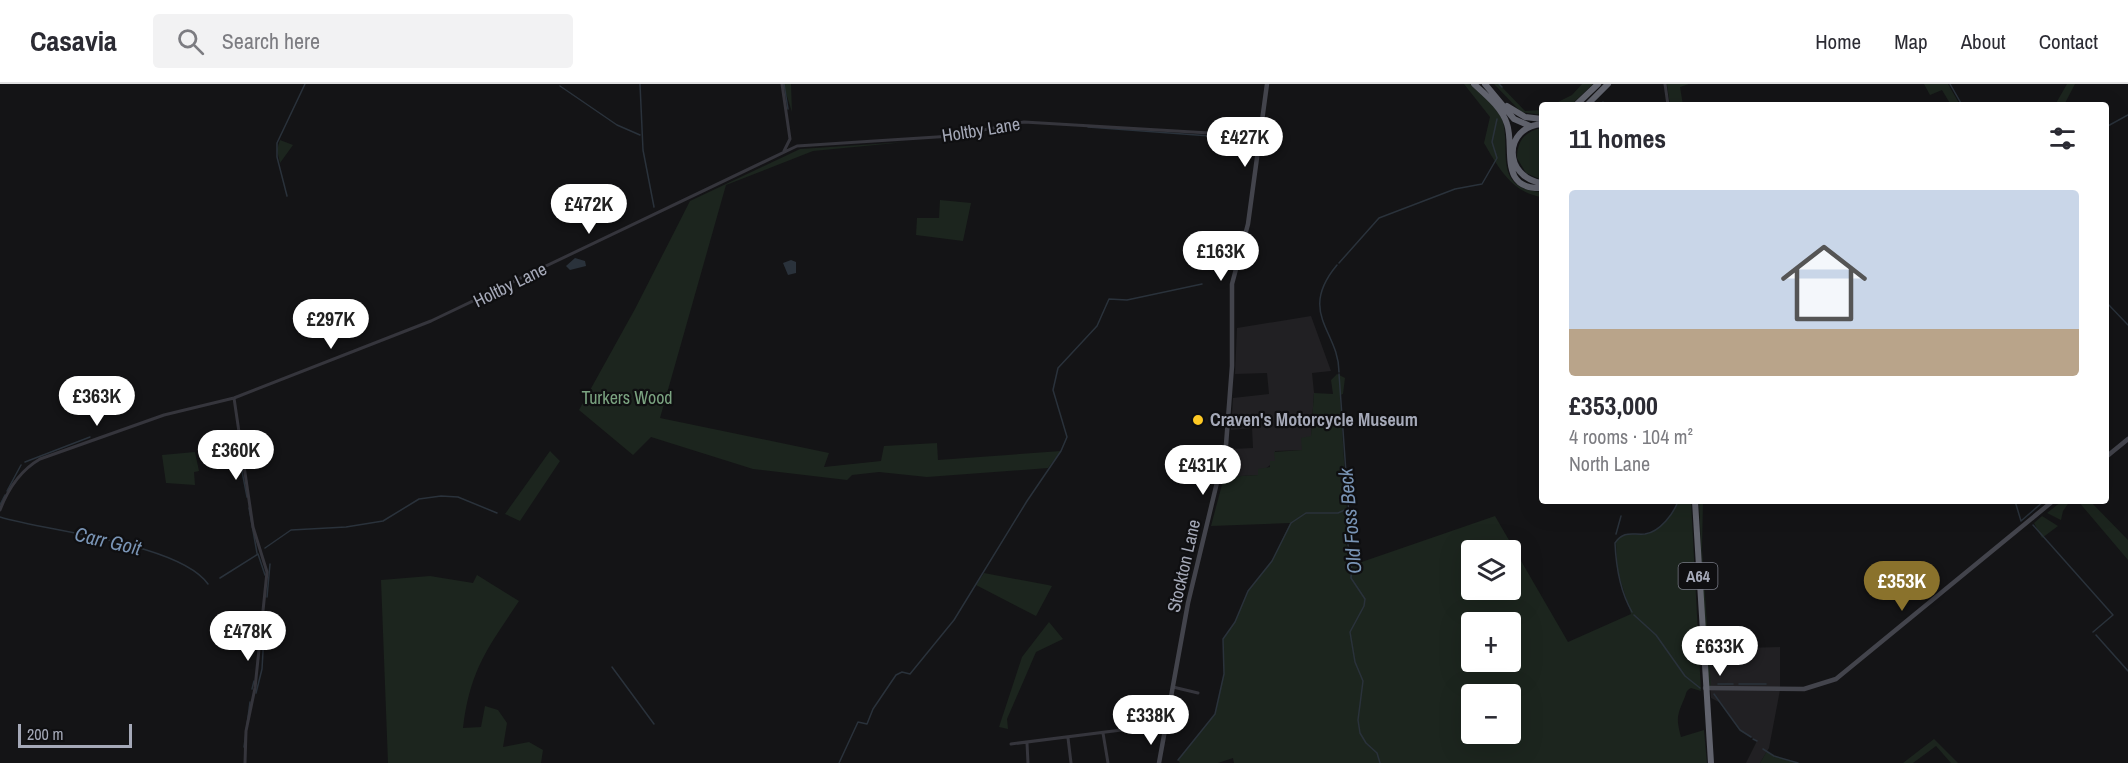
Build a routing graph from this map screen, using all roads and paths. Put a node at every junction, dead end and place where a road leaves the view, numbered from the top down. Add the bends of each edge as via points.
1 (782, 84) edge
2 (1267, 84) edge
3 (1474, 84) edge
4 (1485, 84) edge
5 (1598, 84) edge
6 (1608, 84) edge
7 (1665, 84) edge
8 (1502, 102) junction
9 (1579, 102) edge
10 (1590, 102) edge
11 (1668, 102) edge
12 (1538, 123) edge
13 (1260, 136) junction
14 (790, 139) junction
15 (797, 146) junction
16 (783, 153) junction
17 (1539, 182) edge
18 (1539, 187) edge
19 (234, 398) junction
20 (2128, 439) edge
21 (2109, 455) edge
22 (1695, 504) edge
23 (2049, 504) edge
24 (0, 510) edge
25 (1173, 687) junction
26 (1705, 688) junction
27 (1198, 693) dead end
28 (1103, 733) junction
29 (1165, 733) junction
30 (1068, 738) junction
31 (1027, 743) junction
32 (1011, 744) dead end
33 (245, 763) edge
34 (1028, 763) edge
35 (1071, 763) edge
36 (1108, 763) edge
37 (1159, 763) edge
38 (1711, 763) edge

1 - 14 street
2 - 13 street, Stockton Lane
3 - 18 highway via 1505,119 1513,173 1527,185
4 - 8 highway
5 - 9 highway
6 - 10 highway
7 - 11 street
8 - 12 highway
8 - 12 highway via 1514,119
12 - 17 highway via 1521,132 1514,143 1513,161 1521,174
13 - 15 street, Holtby Lane via 1024,122 952,136
13 - 25 street, Stockton Lane via 1248,224 1232,284 1233,366 1226,445
14 - 15 street
14 - 16 street
15 - 16 street, Holtby Lane
16 - 19 street, Holtby Lane via 466,306
19 - 24 street, Holtby Lane via 164,415 40,459 20,475
19 - 33 street via 253,527 267,572
20 - 21 street
22 - 26 highway, A64
23 - 26 street via 1836,679 1804,689
25 - 27 street
25 - 29 street, Stockton Lane
26 - 38 highway, A64
28 - 29 street via 1137,728
28 - 30 street
28 - 36 street
29 - 37 street, Stockton Lane
30 - 31 street
30 - 35 street
31 - 32 street
31 - 34 street

